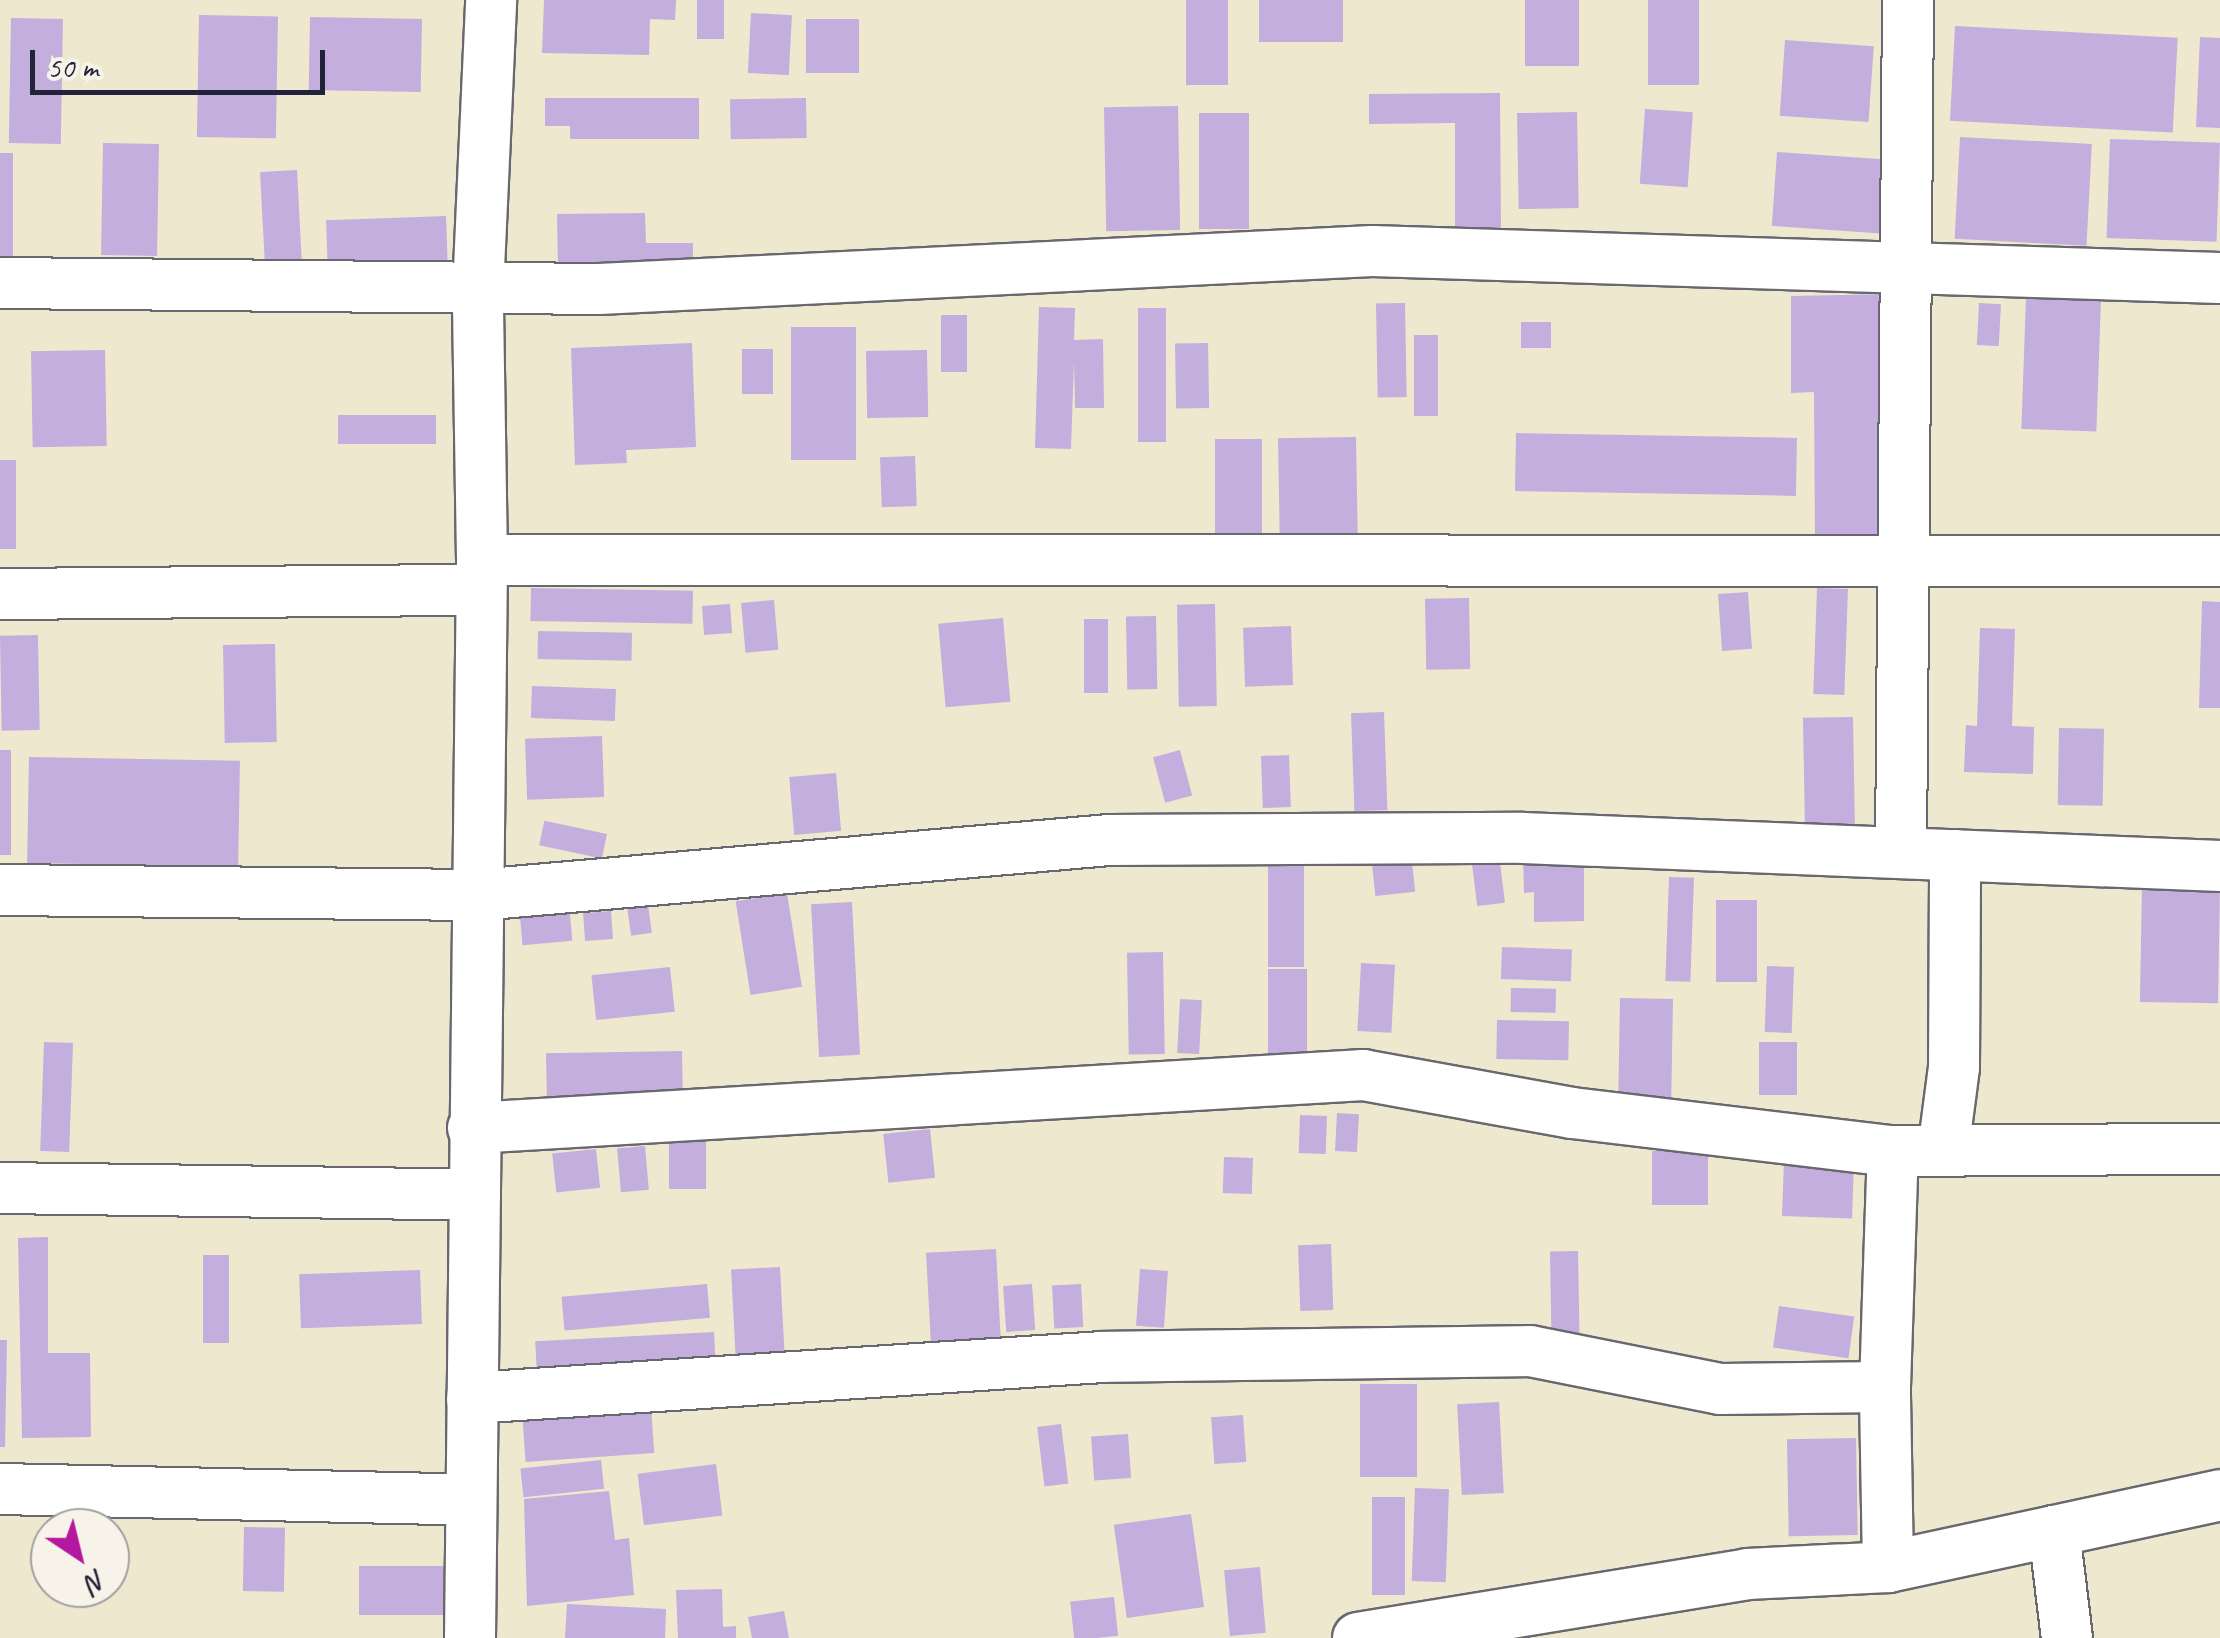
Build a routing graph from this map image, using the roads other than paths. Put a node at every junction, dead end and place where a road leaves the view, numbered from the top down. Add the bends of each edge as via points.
1 (491, 0) edge
2 (1908, 0) edge
3 (1910, 268) junction
4 (2220, 278) edge
5 (0, 283) edge
6 (478, 291) junction
7 (1906, 560) junction
8 (2220, 561) edge
9 (481, 575) junction
10 (0, 594) edge
11 (1901, 853) junction
12 (1955, 855) junction
13 (2220, 866) edge
14 (0, 890) edge
15 (478, 895) junction
16 (473, 1128) junction
17 (2220, 1150) edge
18 (1893, 1151) junction
19 (1943, 1151) junction
20 (0, 1188) edge
21 (475, 1195) junction
22 (1885, 1387) junction
23 (472, 1398) junction
24 (0, 1489) edge
25 (2220, 1495) edge
26 (471, 1500) junction
27 (2054, 1531) junction
28 (1888, 1568) junction
29 (470, 1638) edge
30 (1358, 1638) edge
31 (2066, 1638) edge

1 - 6 street
2 - 3 street
3 - 4 street
3 - 6 street via 1372,251
3 - 7 street
5 - 6 street
6 - 9 street
7 - 8 street
7 - 9 street
7 - 11 street
9 - 10 street
9 - 15 street
11 - 12 street
11 - 15 street via 1523,838 1109,840
12 - 13 street
12 - 19 street via 1954,1066
14 - 15 street
15 - 16 street
16 - 18 street via 1364,1075 1572,1113
16 - 21 street
17 - 19 street
18 - 19 street
18 - 22 street
20 - 21 street
21 - 23 street
22 - 23 street via 1720,1389 1530,1352 1102,1357
22 - 28 street
23 - 26 street
24 - 26 street
25 - 27 street
26 - 29 street
27 - 28 street
27 - 31 street
28 - 30 street via 1747,1574

